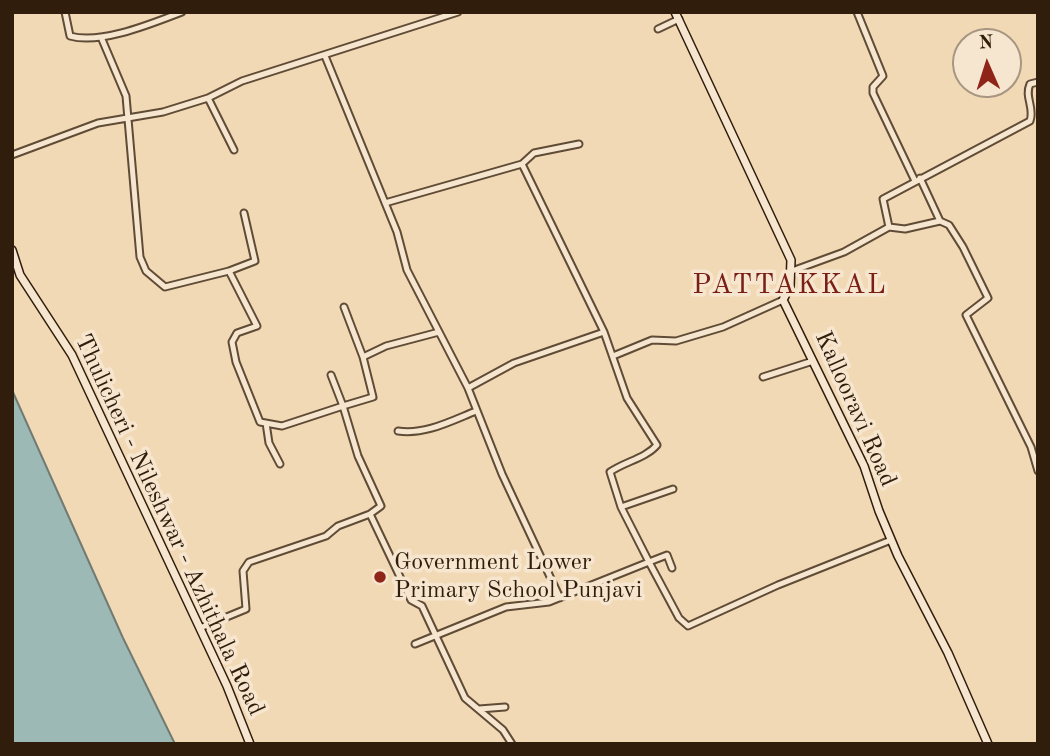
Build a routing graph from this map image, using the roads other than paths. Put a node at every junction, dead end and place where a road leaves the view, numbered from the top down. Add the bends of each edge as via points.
1 (65, 12) edge
2 (182, 12) edge
3 (457, 12) edge
4 (857, 12) edge
5 (165, 15) edge
6 (677, 16) edge
7 (659, 29) dead end
8 (102, 37) junction
9 (325, 56) junction
10 (1038, 82) edge
11 (208, 98) junction
12 (126, 116) junction
13 (579, 144) dead end
14 (234, 149) dead end
15 (12, 155) edge
16 (522, 164) junction
17 (918, 179) junction
18 (385, 203) junction
19 (244, 213) dead end
20 (940, 221) junction
21 (889, 227) junction
22 (12, 250) edge
23 (229, 271) junction
24 (792, 271) junction
25 (783, 300) junction
26 (344, 307) dead end
27 (439, 332) junction
28 (604, 332) junction
29 (613, 356) junction
30 (363, 357) junction
31 (813, 361) junction
32 (331, 375) dead end
33 (763, 377) dead end
34 (468, 388) junction
35 (343, 406) junction
36 (476, 411) junction
37 (266, 423) junction
38 (398, 431) dead end
39 (280, 464) dead end
40 (1038, 471) edge
41 (673, 489) dead end
42 (621, 507) junction
43 (370, 514) junction
44 (891, 540) junction
45 (649, 562) junction
46 (672, 568) dead end
47 (559, 598) junction
48 (200, 628) junction
49 (435, 636) junction
50 (415, 644) dead end
51 (505, 707) dead end
52 (479, 709) junction
53 (250, 744) edge
54 (512, 744) edge
55 (988, 744) edge

1 - 8 street via 70,36
2 - 5 street
3 - 9 street
4 - 17 street via 883,76 873,93
5 - 8 street
6 - 7 street
6 - 24 main road via 777,227
8 - 12 street via 126,96
9 - 11 street via 242,81
9 - 18 street
10 - 17 street via 1027,89 1030,121
11 - 12 street via 163,112
11 - 14 street
12 - 15 street
12 - 23 street via 140,257 146,271 165,287
13 - 16 street via 534,153
16 - 18 street
16 - 28 street
17 - 20 street
17 - 21 street via 883,199
18 - 27 street via 407,270
19 - 23 street via 255,261
20 - 21 street via 905,229
20 - 40 street via 949,225 963,247 988,298 966,316 1031,447
21 - 24 street via 844,253
22 - 48 main road, Thulicheri - Nileshwar - Azhithala Road via 20,275 72,355
23 - 37 street via 257,326 237,333 232,342 236,362 252,407 260,422
24 - 25 main road
25 - 29 street via 723,327 676,341 652,340
25 - 31 main road, Kallooravi Road
26 - 30 street
27 - 30 street
27 - 34 street
28 - 29 street
28 - 34 street via 514,363
29 - 42 street via 627,398 657,445 610,472
30 - 35 street via 373,397
31 - 33 street
31 - 44 main road, Kallooravi Road via 864,466
32 - 35 street
34 - 36 street
35 - 37 street via 282,426
35 - 43 street via 358,456 379,498 381,506
36 - 38 street via 433,428
36 - 47 street
37 - 39 street via 269,443
41 - 42 street
42 - 45 street
43 - 48 street via 338,526 326,536 249,562 243,571 246,608
43 - 49 street via 411,600 422,606
44 - 45 street via 688,626 679,618
44 - 55 main road, Kallooravi Road
45 - 46 street via 667,555
45 - 47 street
47 - 49 street via 506,607
48 - 53 main road, Thulicheri - Nileshwar - Azhithala Road
49 - 50 street
49 - 52 street via 465,698
51 - 52 street
52 - 54 street

